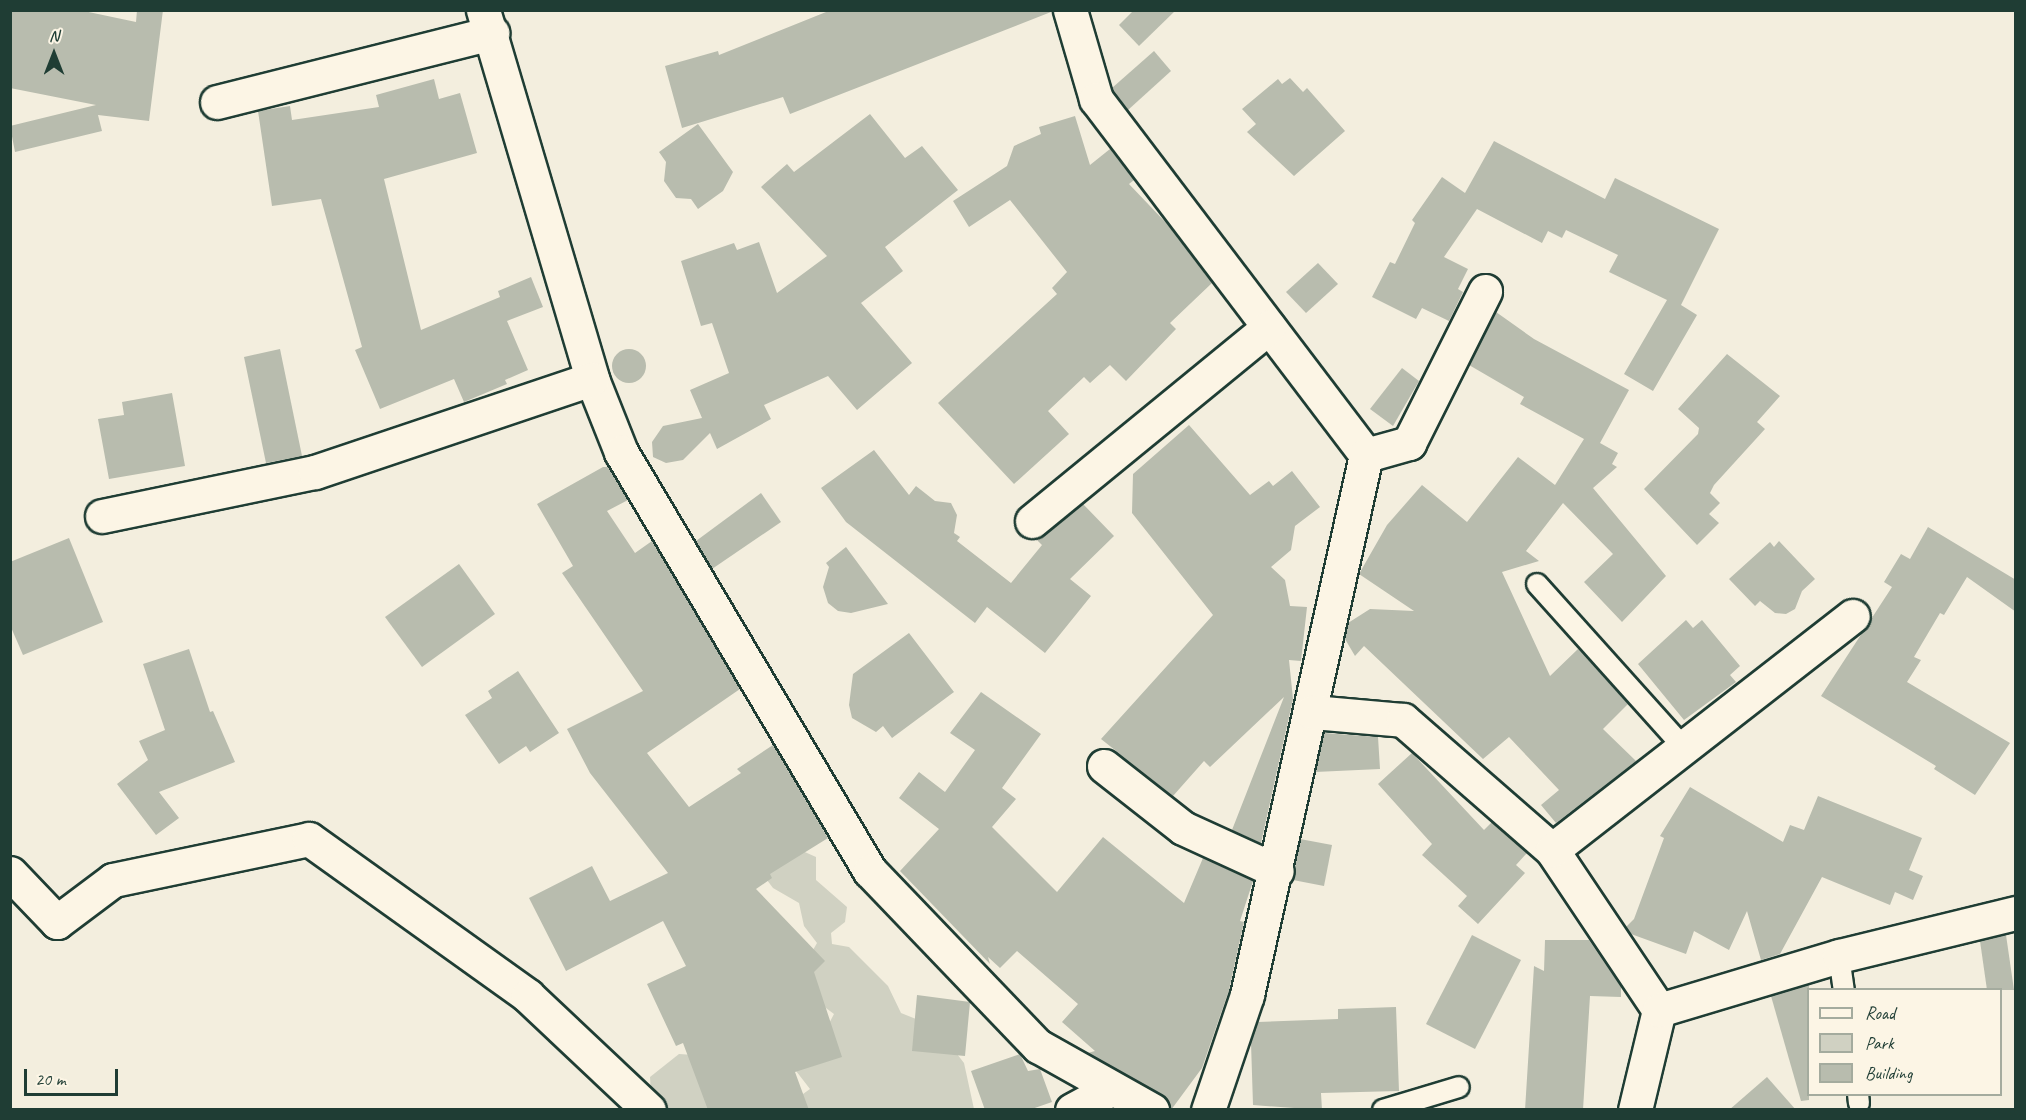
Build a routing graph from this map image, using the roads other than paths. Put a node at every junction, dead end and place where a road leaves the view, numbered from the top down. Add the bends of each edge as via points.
1 (1070, 10) edge
2 (488, 22) edge
3 (217, 102) dead end
4 (1485, 291) dead end
5 (1269, 327) junction
6 (592, 379) junction
7 (1366, 455) junction
8 (102, 516) dead end
9 (1032, 521) dead end
10 (1537, 584) dead end
11 (1853, 616) dead end
12 (1312, 712) junction
13 (1684, 748) junction
14 (1104, 766) dead end
15 (1552, 850) junction
16 (1276, 871) junction
17 (10, 873) edge
18 (2016, 914) edge
19 (1839, 956) junction
20 (1844, 988) edge
21 (1659, 1010) junction
22 (1459, 1087) dead end
23 (1112, 1089) junction
24 (649, 1110) edge
25 (1072, 1110) edge
26 (1152, 1110) edge
27 (1208, 1110) edge
28 (1383, 1110) edge
29 (1635, 1110) edge

1 - 5 street via 1096,99
2 - 3 street
2 - 6 street
4 - 7 street via 1409,443
5 - 7 street
5 - 9 street
6 - 8 street via 315,472
6 - 23 street via 621,452 870,871 1038,1046
7 - 12 street
10 - 13 lane
11 - 13 street
12 - 15 street via 1402,720
12 - 16 street
13 - 15 street
14 - 16 street via 1183,828
15 - 21 street
16 - 27 street via 1247,995
17 - 24 street via 57,922 113,880 309,839 528,996
18 - 19 street via 1994,915
19 - 20 lane
19 - 21 street
21 - 29 street
22 - 28 lane
23 - 25 street
23 - 26 street

